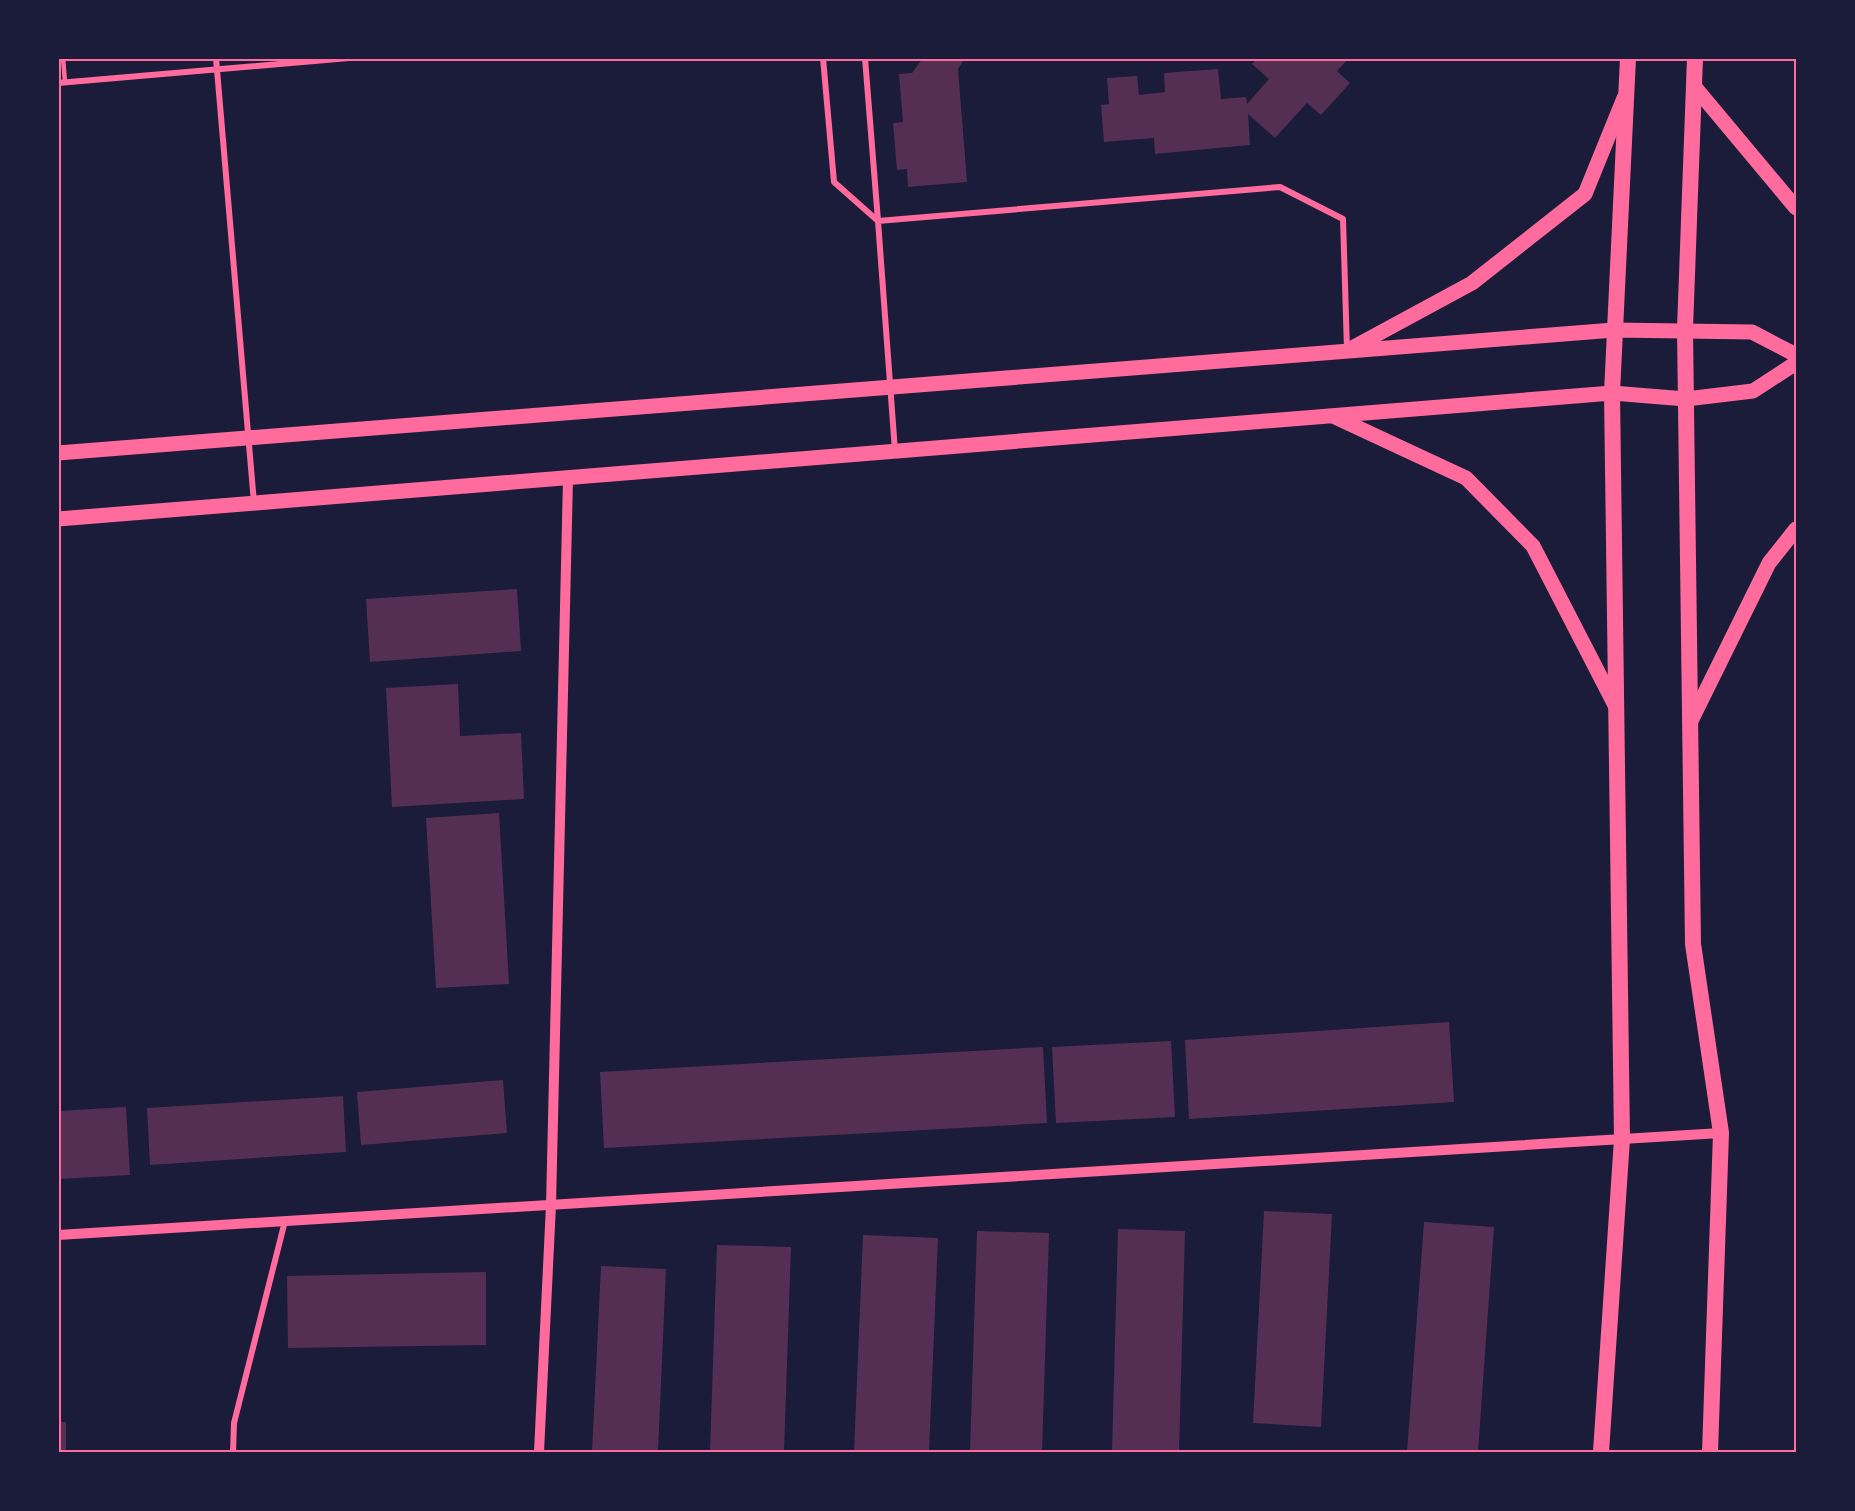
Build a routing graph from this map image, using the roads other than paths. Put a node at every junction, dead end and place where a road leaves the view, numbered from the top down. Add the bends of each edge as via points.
1 (63, 58) edge
2 (216, 58) edge
3 (349, 58) edge
4 (824, 58) edge
5 (865, 58) edge
6 (1628, 58) edge
7 (1695, 58) edge
8 (217, 69) junction
9 (62, 82) edge
10 (1694, 86) junction
11 (1626, 92) junction
12 (1797, 208) edge
13 (878, 221) junction
14 (1685, 329) junction
15 (1614, 330) junction
16 (1347, 351) junction
17 (1797, 355) edge
18 (1797, 363) edge
19 (889, 387) junction
20 (1612, 393) junction
21 (1686, 399) junction
22 (1332, 416) junction
23 (248, 438) junction
24 (895, 452) junction
25 (58, 453) edge
26 (568, 479) junction
27 (254, 504) junction
28 (58, 519) edge
29 (1797, 529) edge
30 (1616, 707) junction
31 (1690, 723) junction
32 (1721, 1133) junction
33 (1622, 1139) junction
34 (550, 1205) junction
35 (285, 1221) junction
36 (58, 1235) edge
37 (233, 1452) edge
38 (539, 1452) edge
39 (1601, 1452) edge
40 (1710, 1452) edge

1 - 9 lane
2 - 8 street
3 - 8 street
4 - 13 street via 834,182
5 - 13 street
6 - 11 highway
7 - 10 highway
8 - 9 street
8 - 23 street
10 - 12 main road
10 - 14 highway
11 - 15 highway
11 - 16 main road via 1585,194 1472,283
13 - 16 street via 1280,187 1343,219
13 - 19 street
14 - 15 main road
14 - 17 main road via 1752,332
14 - 21 highway
15 - 16 main road
15 - 20 highway
16 - 19 main road
18 - 21 main road via 1753,391
19 - 23 main road
19 - 24 street
20 - 21 main road
20 - 22 main road
20 - 30 highway
21 - 31 highway
22 - 24 main road
22 - 30 main road via 1466,478 1533,546
23 - 25 main road
23 - 27 street
24 - 26 main road
26 - 27 main road
26 - 34 street
27 - 28 main road
29 - 31 main road via 1769,563
30 - 33 highway
31 - 32 highway via 1694,944
32 - 33 street
32 - 40 highway
33 - 34 street
33 - 39 highway
34 - 35 street
34 - 38 street
35 - 36 street
35 - 37 street via 234,1423

